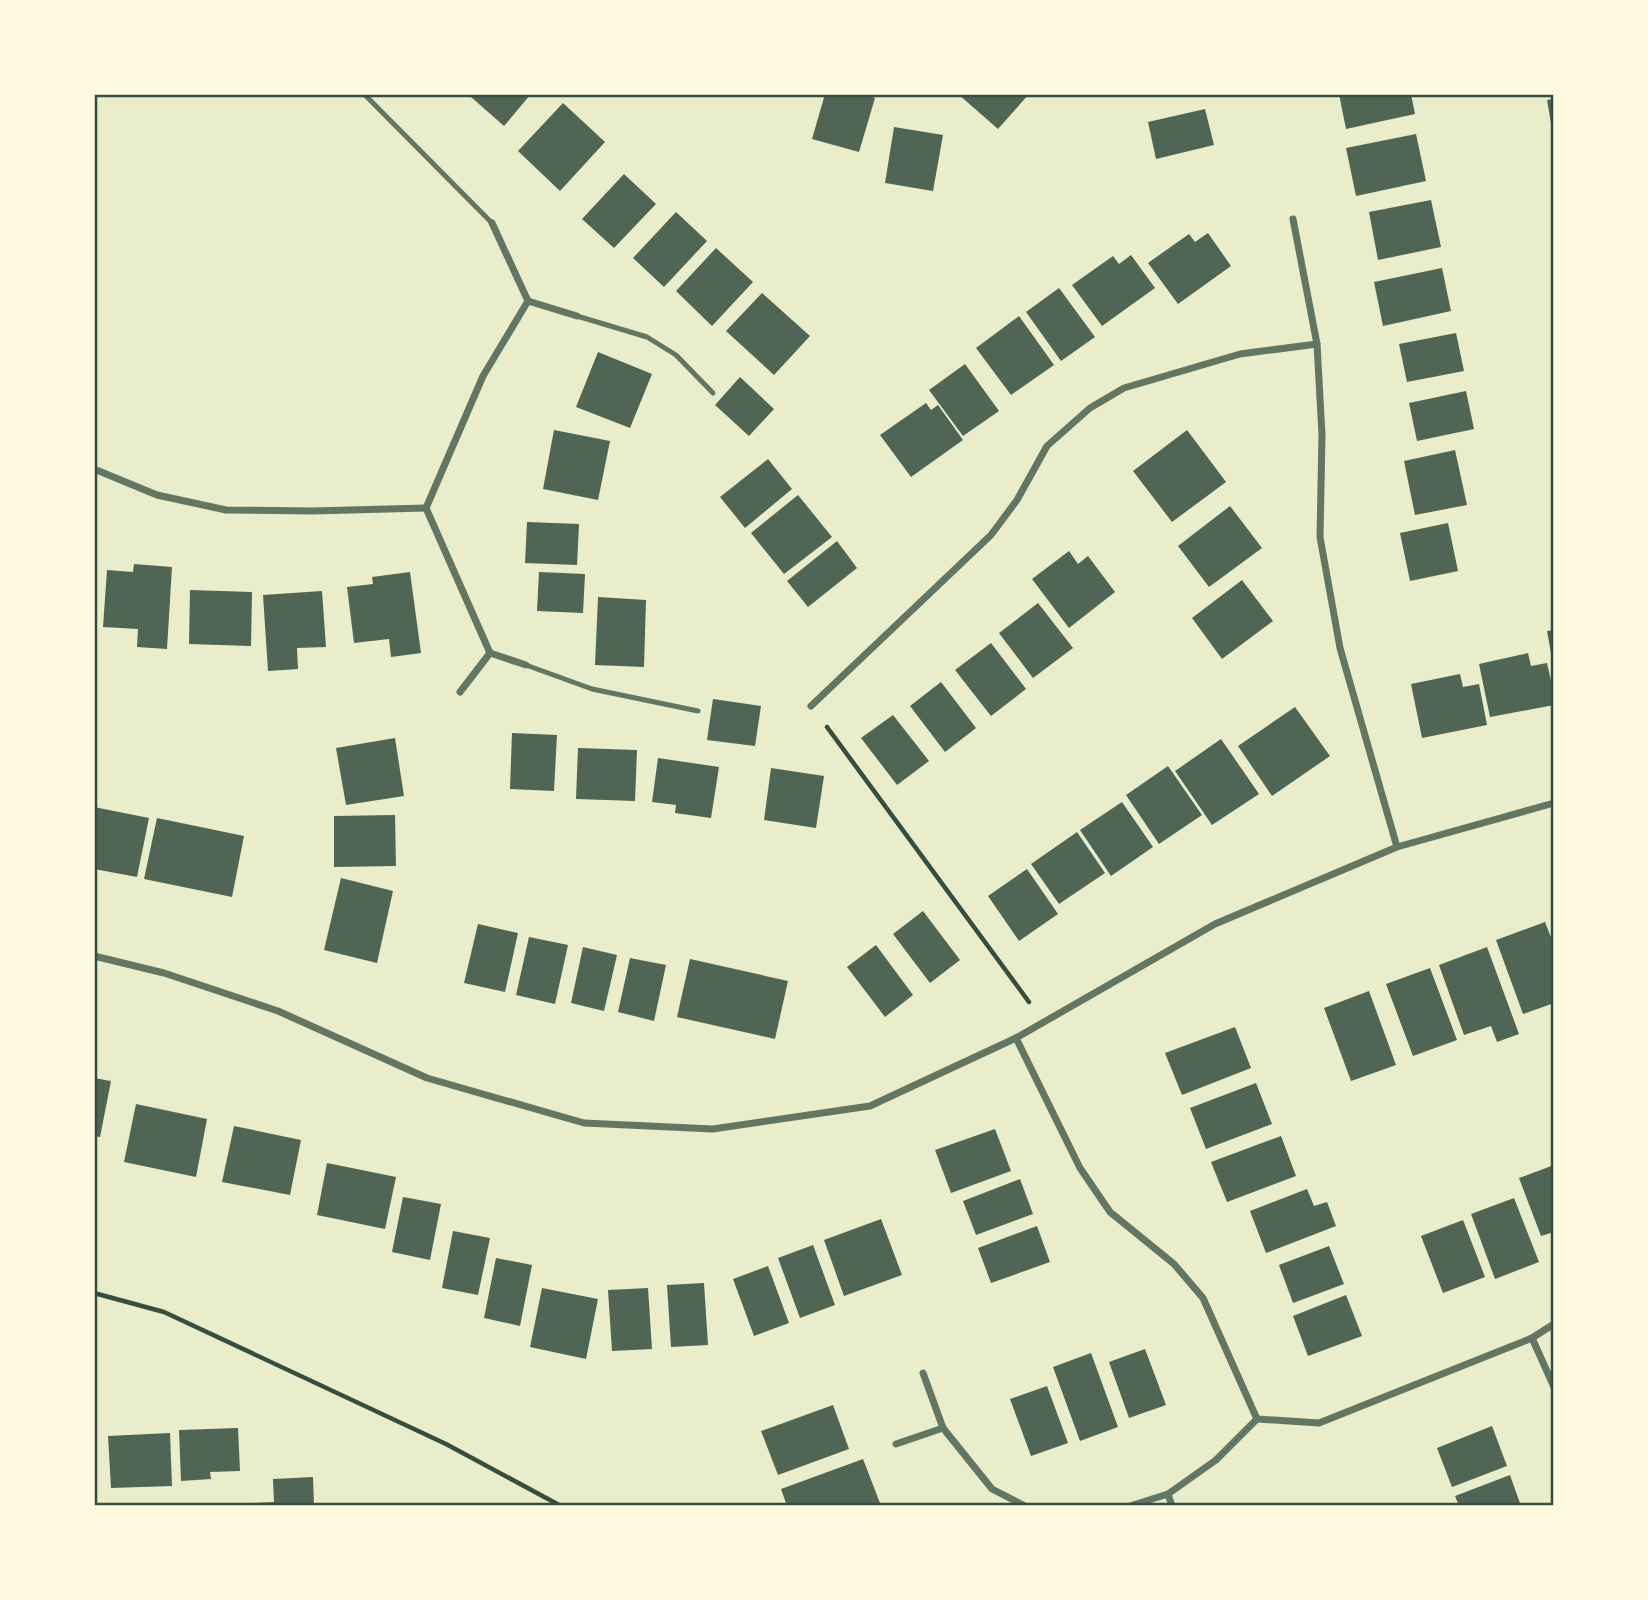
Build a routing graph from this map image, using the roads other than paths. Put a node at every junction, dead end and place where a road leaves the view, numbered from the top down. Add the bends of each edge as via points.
1 (364, 94) edge
2 (1293, 219) dead end
3 (492, 223) joint
4 (528, 300) junction
5 (577, 316) joint
6 (1317, 344) junction
7 (713, 393) dead end
8 (94, 469) edge
9 (426, 508) junction
10 (490, 653) junction
11 (526, 665) joint
12 (460, 692) dead end
13 (811, 706) road end
14 (698, 711) dead end
15 (1553, 803) edge
16 (1397, 847) junction
17 (94, 956) edge
18 (1016, 1038) junction
19 (1553, 1324) edge
20 (1532, 1338) junction
21 (923, 1373) dead end
22 (1553, 1387) edge
23 (1257, 1419) junction
24 (943, 1428) junction
25 (896, 1444) dead end
26 (1168, 1494) junction
27 (1025, 1506) edge
28 (1130, 1506) edge
29 (1172, 1506) edge

1 - 3 lane
2 - 6 street
3 - 4 street
4 - 5 street
4 - 9 street via 483,376
5 - 7 lane via 647,337 676,355
6 - 13 street via 1240,354 1124,387 1090,408 1046,446 1017,500 991,535
6 - 16 street via 1322,435 1320,537 1340,648
8 - 9 street via 157,495 226,510
9 - 10 street
10 - 11 street
10 - 12 street
11 - 14 lane via 592,689
15 - 16 street
16 - 18 street via 1215,924
17 - 18 street via 164,973 278,1012 427,1078 584,1123 713,1129 870,1106
18 - 23 street via 1080,1168 1110,1212 1174,1265 1203,1298
19 - 20 street
20 - 22 street
20 - 23 street via 1319,1423
21 - 24 street
23 - 26 street via 1216,1460
24 - 25 street
24 - 27 street via 992,1489
26 - 28 street
26 - 29 street

